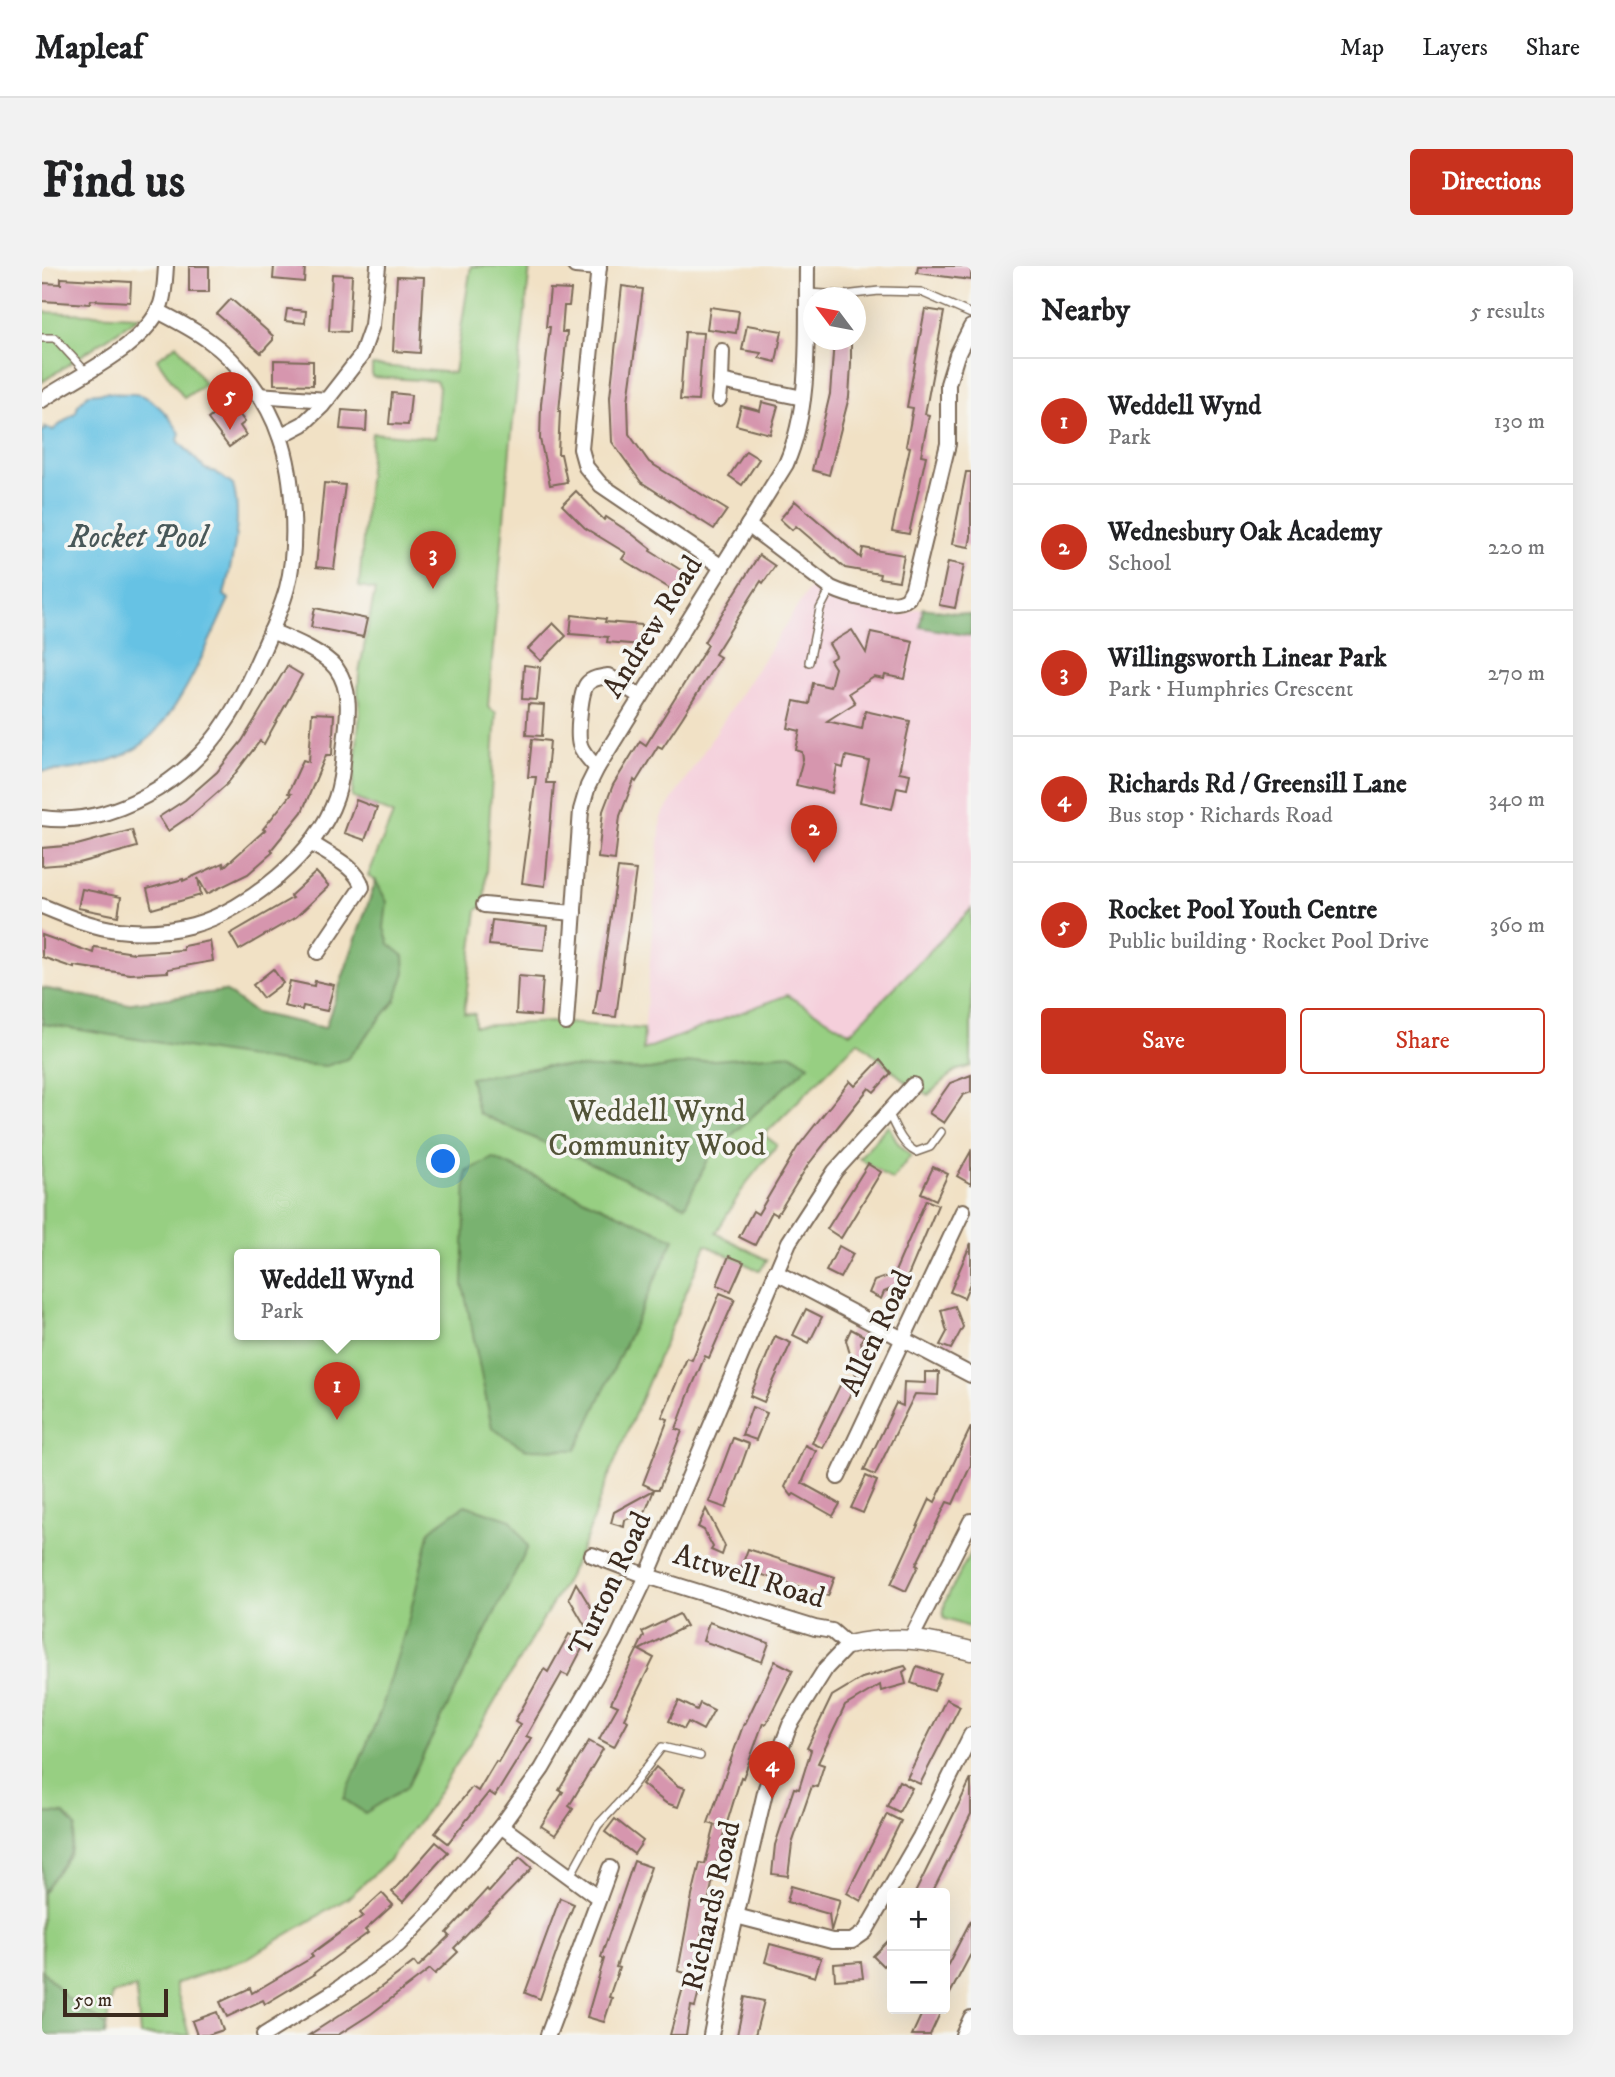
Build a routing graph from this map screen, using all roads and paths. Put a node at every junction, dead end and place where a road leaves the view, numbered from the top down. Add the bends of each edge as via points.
1 (166, 266) edge
2 (378, 266) edge
3 (575, 266) edge
4 (807, 266) edge
5 (599, 267) edge
6 (807, 287) edge
7 (866, 292) edge
8 (158, 311) junction
9 (971, 314) edge
10 (971, 327) edge
11 (42, 338) edge
12 (805, 350) edge
13 (722, 351) dead end
14 (86, 372) junction
15 (721, 381) junction
16 (258, 395) junction
17 (803, 398) junction
18 (719, 399) dead end
19 (42, 400) edge
20 (327, 400) junction
21 (280, 436) junction
22 (748, 525) junction
23 (722, 567) junction
24 (831, 588) junction
25 (271, 631) junction
26 (809, 662) dead end
27 (640, 696) junction
28 (597, 768) junction
29 (42, 818) edge
30 (311, 843) junction
31 (484, 905) dead end
32 (42, 906) edge
33 (574, 913) junction
34 (318, 952) dead end
35 (566, 1023) dead end
36 (913, 1085) dead end
37 (887, 1111) junction
38 (941, 1132) dead end
39 (963, 1211) dead end
40 (775, 1272) junction
41 (904, 1339) junction
42 (971, 1375) edge
43 (838, 1476) dead end
44 (971, 1521) edge
45 (592, 1555) dead end
46 (647, 1576) junction
47 (913, 1640) junction
48 (848, 1645) junction
49 (971, 1651) edge
50 (971, 1735) edge
51 (700, 1756) dead end
52 (501, 1826) junction
53 (610, 1868) dead end
54 (570, 1876) junction
55 (599, 1898) junction
56 (736, 1916) junction
57 (971, 2018) edge
58 (264, 2035) edge
59 (548, 2035) edge
60 (711, 2035) edge
61 (963, 2035) edge

1 - 8 street
2 - 20 street via 372,325 361,356
3 - 5 street
4 - 6 street, Andrew Road
5 - 23 street via 581,449 586,467 601,485
7 - 9 lane via 921,292
8 - 14 street via 135,338
8 - 16 street via 218,347
10 - 24 street via 948,384 948,444 913,588 900,602 867,600
11 - 14 lane via 55,338
12 - 17 street, Andrew Road
13 - 15 street
14 - 19 street
15 - 17 street
15 - 18 street
16 - 20 street
16 - 21 street
17 - 22 street, Andrew Road via 794,446
20 - 21 street via 303,424
21 - 25 street via 293,507 293,537 288,587
22 - 23 street, Andrew Road
22 - 24 street
23 - 27 street, Andrew Road
24 - 26 lane via 820,610
25 - 29 street via 225,724 181,769 144,799 120,808 97,816
25 - 30 street via 334,666 343,681 349,709 336,798
27 - 28 street, Andrew Road
27 - 28 street via 608,676 587,684 579,742
28 - 33 street, Andrew Road via 581,810
30 - 32 street via 258,892 193,925 118,930
30 - 34 street via 354,873 362,887
31 - 33 street
33 - 35 street, Andrew Road
36 - 37 street, Turton Road
37 - 38 lane via 908,1148 916,1152 930,1147
37 - 40 street, Turton Road via 835,1171
39 - 41 street, Allen Road
40 - 41 street
40 - 46 street, Turton Road
41 - 42 street
41 - 43 street, Allen Road
44 - 47 street
45 - 46 street, Attwell Road
46 - 48 street, Attwell Road via 832,1631
46 - 52 street, Turton Road via 616,1641 542,1769
47 - 48 street, Attwell Road
47 - 49 street, Attwell Road
48 - 56 street, Richards Road via 826,1668 790,1725 766,1788
50 - 56 street via 865,1932 852,1941 832,1941
51 - 54 lane via 662,1747 591,1836
52 - 54 street
52 - 58 street, Turton Road via 398,1945
53 - 55 street
54 - 55 street
55 - 59 street
56 - 60 street, Richards Road
57 - 61 street

